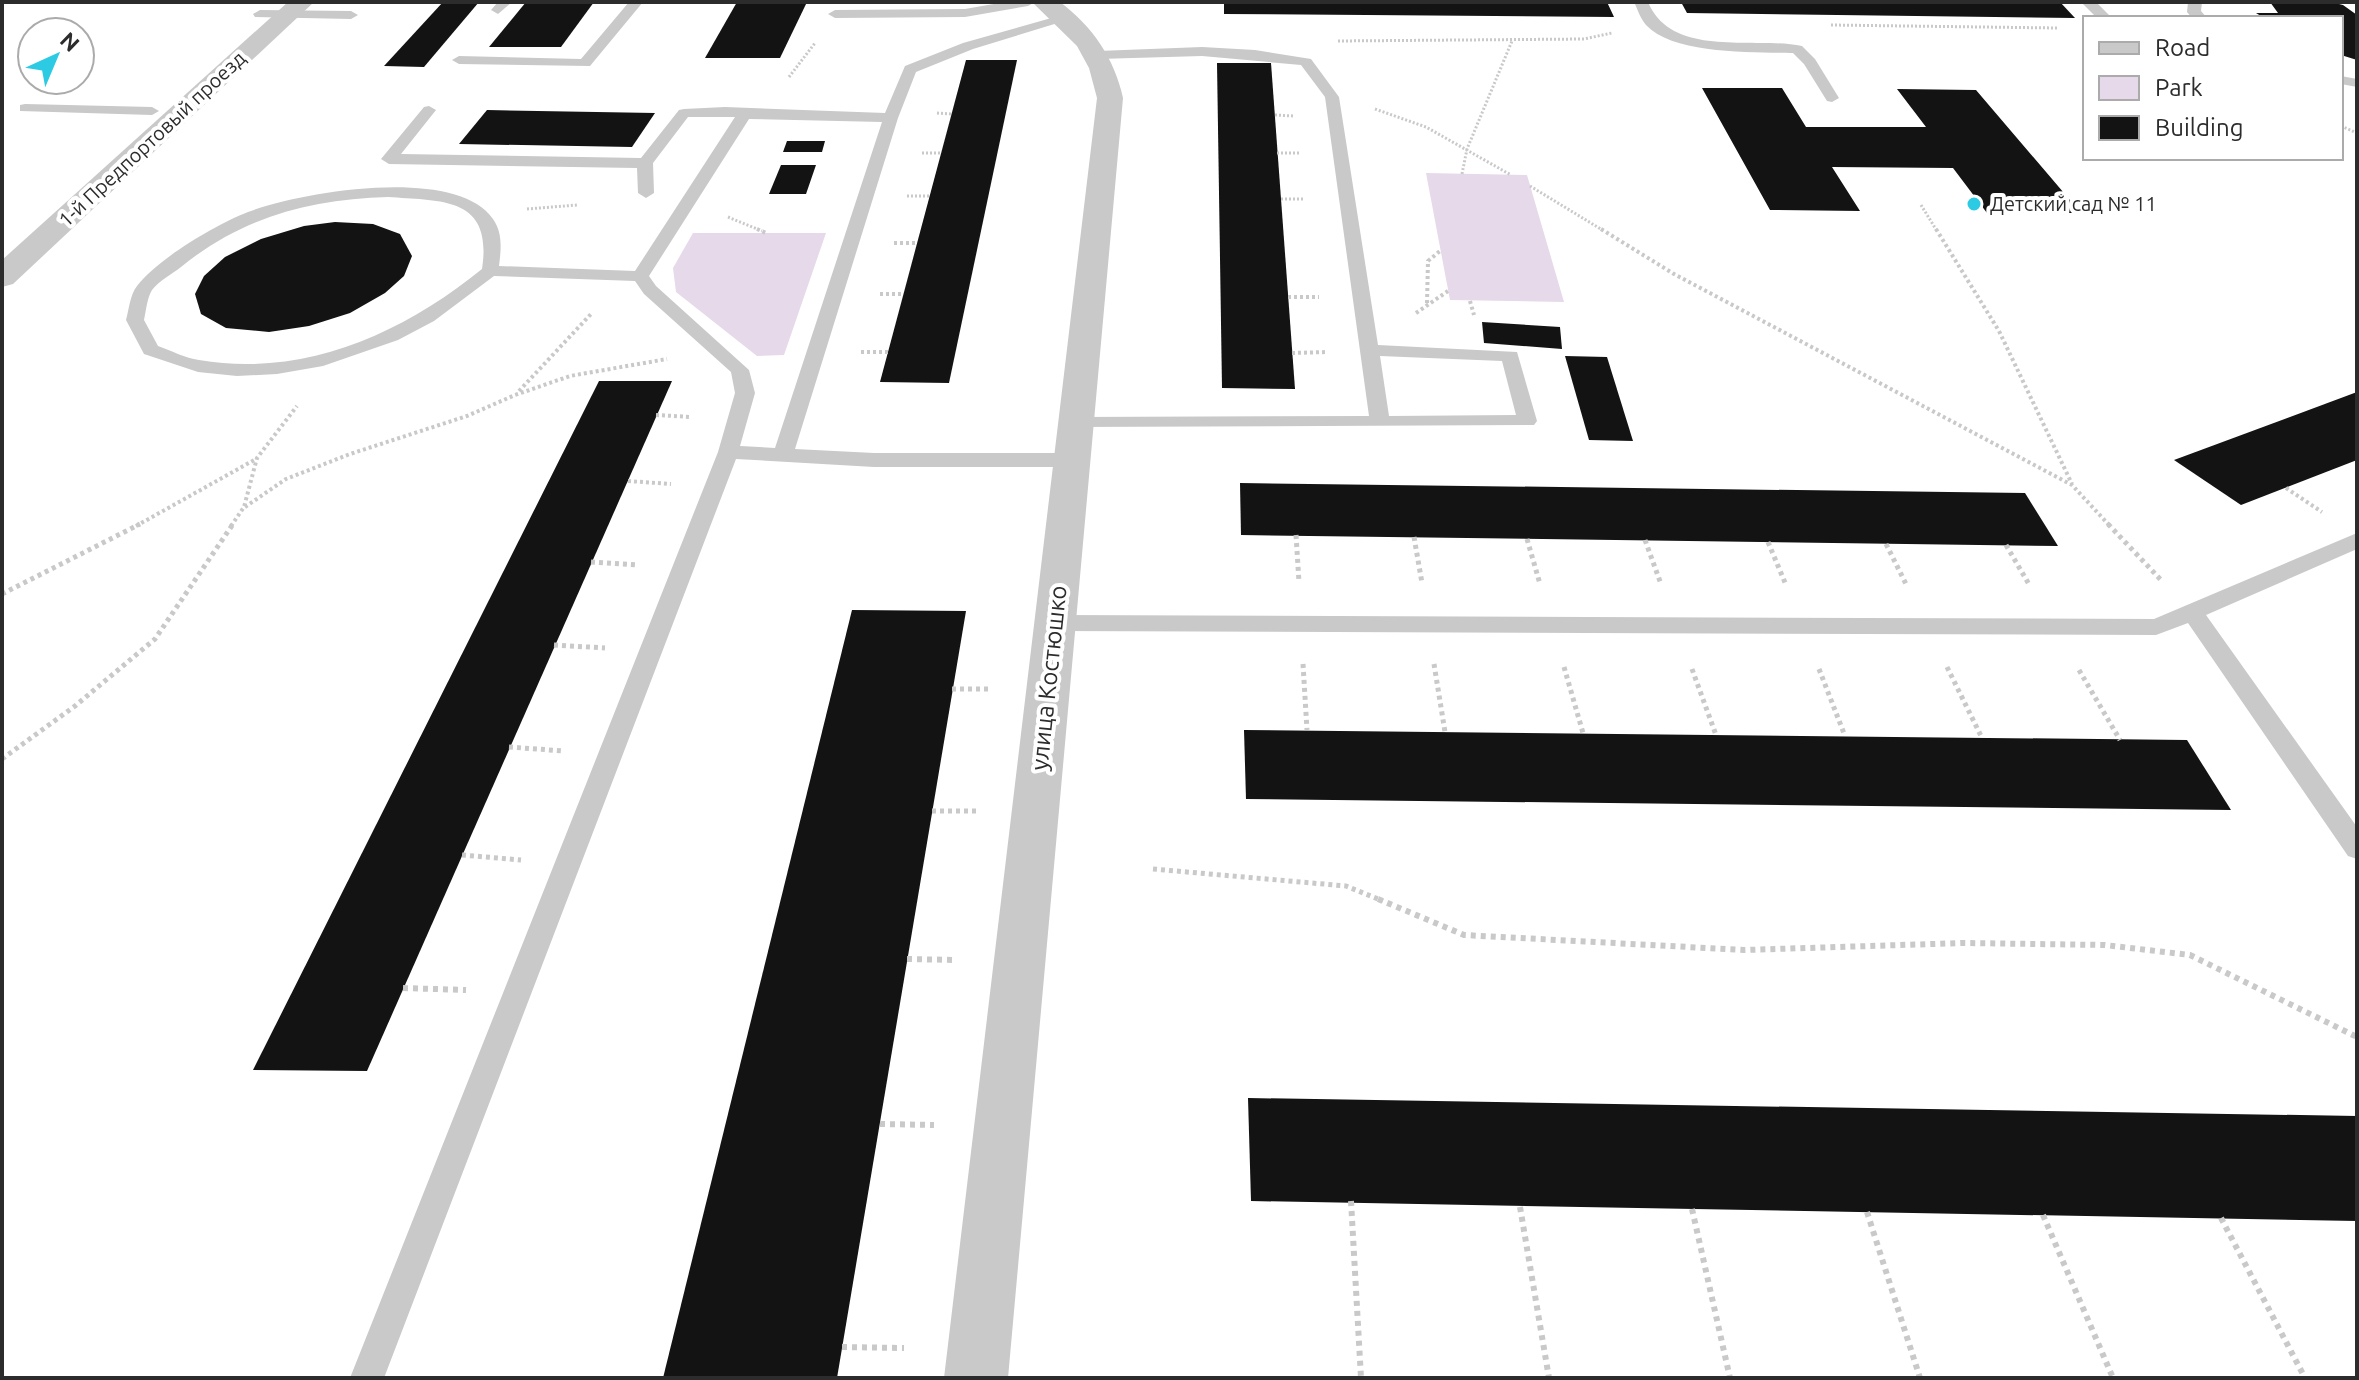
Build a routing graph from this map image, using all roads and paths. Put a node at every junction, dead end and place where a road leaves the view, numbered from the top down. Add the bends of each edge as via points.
1 (636, 2) edge
2 (1028, 2) edge
3 (1044, 2) edge
4 (1641, 2) edge
5 (2088, 2) edge
6 (281, 8) edge
7 (835, 14) joint
8 (351, 15) dead end
9 (2103, 16) edge
10 (1067, 18) junction
11 (1651, 23) junction
12 (1826, 24) dead end
13 (2058, 28) dead end
14 (1512, 41) junction
15 (1098, 55) junction
16 (1282, 56) junction
17 (459, 60) dead end
18 (1332, 97) junction
19 (1832, 98) dead end
20 (25, 108) dead end
21 (429, 110) dead end
22 (152, 111) junction
23 (749, 114) junction
24 (891, 118) junction
25 (1467, 149) junction
26 (645, 163) junction
27 (1462, 174) dead end
28 (1511, 175) dead end
29 (1530, 186) dead end
30 (646, 193) dead end
31 (1921, 205) dead end
32 (2, 243) edge
33 (1440, 251) dead end
34 (490, 271) junction
35 (633, 276) junction
36 (2, 277) edge
37 (1427, 304) dead end
38 (718, 350) junction
39 (1369, 350) junction
40 (334, 358) junction
41 (515, 395) junction
42 (1380, 422) junction
43 (1076, 423) junction
44 (728, 452) junction
45 (783, 454) junction
46 (257, 458) junction
47 (1072, 460) junction
48 (2072, 485) junction
49 (244, 507) junction
50 (2357, 540) edge
51 (2, 594) edge
52 (2192, 612) junction
53 (1055, 623) junction
54 (952, 689) dead end
55 (992, 689) dead end
56 (2, 759) edge
57 (932, 811) dead end
58 (977, 811) dead end
59 (2357, 848) edge
60 (1153, 869) dead end
61 (907, 959) dead end
62 (956, 960) dead end
63 (403, 988) dead end
64 (518, 992) junction
65 (2357, 1037) edge
66 (880, 1124) dead end
67 (934, 1125) dead end
68 (1351, 1201) dead end
69 (1520, 1207) dead end
70 (1692, 1209) dead end
71 (1867, 1212) dead end
72 (2043, 1215) dead end
73 (2221, 1218) dead end
74 (842, 1347) dead end
75 (904, 1348) dead end
76 (367, 1378) edge
77 (976, 1378) edge
78 (1361, 1378) edge
79 (1549, 1378) edge
80 (1730, 1378) edge
81 (1920, 1378) edge
82 (2113, 1378) edge
83 (2305, 1378) edge

1 - 17 lane via 585,63
2 - 7 lane via 965,13
3 - 10 street, улица Костюшко
4 - 11 lane
5 - 9 lane
6 - 8 lane
6 - 22 street, 1-й Предпортовый проезд
6 - 36 street, 1-й Предпортовый проезд
7 - 23 path via 778,93
10 - 15 street, улица Костюшко
10 - 24 lane via 910,69
11 - 14 path via 1584,39
11 - 19 lane via 1676,36 1712,44 1797,49
12 - 13 path
14 - 16 path via 1313,41
14 - 25 path
15 - 16 lane via 1169,50
15 - 43 street, улица Костюшко via 1110,98
16 - 18 lane via 1306,62
18 - 25 path via 1395,115
18 - 39 lane
20 - 22 lane
21 - 26 lane via 389,159
22 - 32 street, 1-й Предпортовый проезд
23 - 24 lane
23 - 26 lane via 684,113
23 - 35 lane
24 - 45 lane
25 - 27 path
25 - 28 path
26 - 30 lane
29 - 48 path via 1674,274
31 - 48 path via 1999,331
33 - 37 path via 1428,261
34 - 35 lane
34 - 40 lane via 437,311
34 - 40 lane via 495,240 480,214 446,198 395,192 340,194 284,205 234,226 182,255 143,290 135,320 151,350 196,366 262,370
35 - 38 lane
35 - 41 path
38 - 41 path via 570,376
38 - 44 lane via 740,370 745,393
39 - 42 lane
39 - 42 lane via 1510,356 1527,421
40 - 46 path
41 - 49 path via 286,479
42 - 43 lane
43 - 47 street, улица Костюшко
44 - 45 lane
44 - 64 lane
45 - 47 lane via 874,460
46 - 49 path
46 - 51 path
47 - 53 street, улица Костюшко
48 - 52 path
49 - 56 path via 155,639
50 - 52 lane
52 - 53 lane via 2156,627
52 - 59 lane
53 - 77 street, улица Костюшко
54 - 55 path
57 - 58 path
60 - 65 path via 1346,886 1464,935 1744,950 2105,945 2190,955
61 - 62 path
63 - 64 path
64 - 76 lane
66 - 67 path
68 - 78 path
69 - 79 path
70 - 80 path
71 - 81 path
72 - 82 path
73 - 83 path
74 - 75 path

